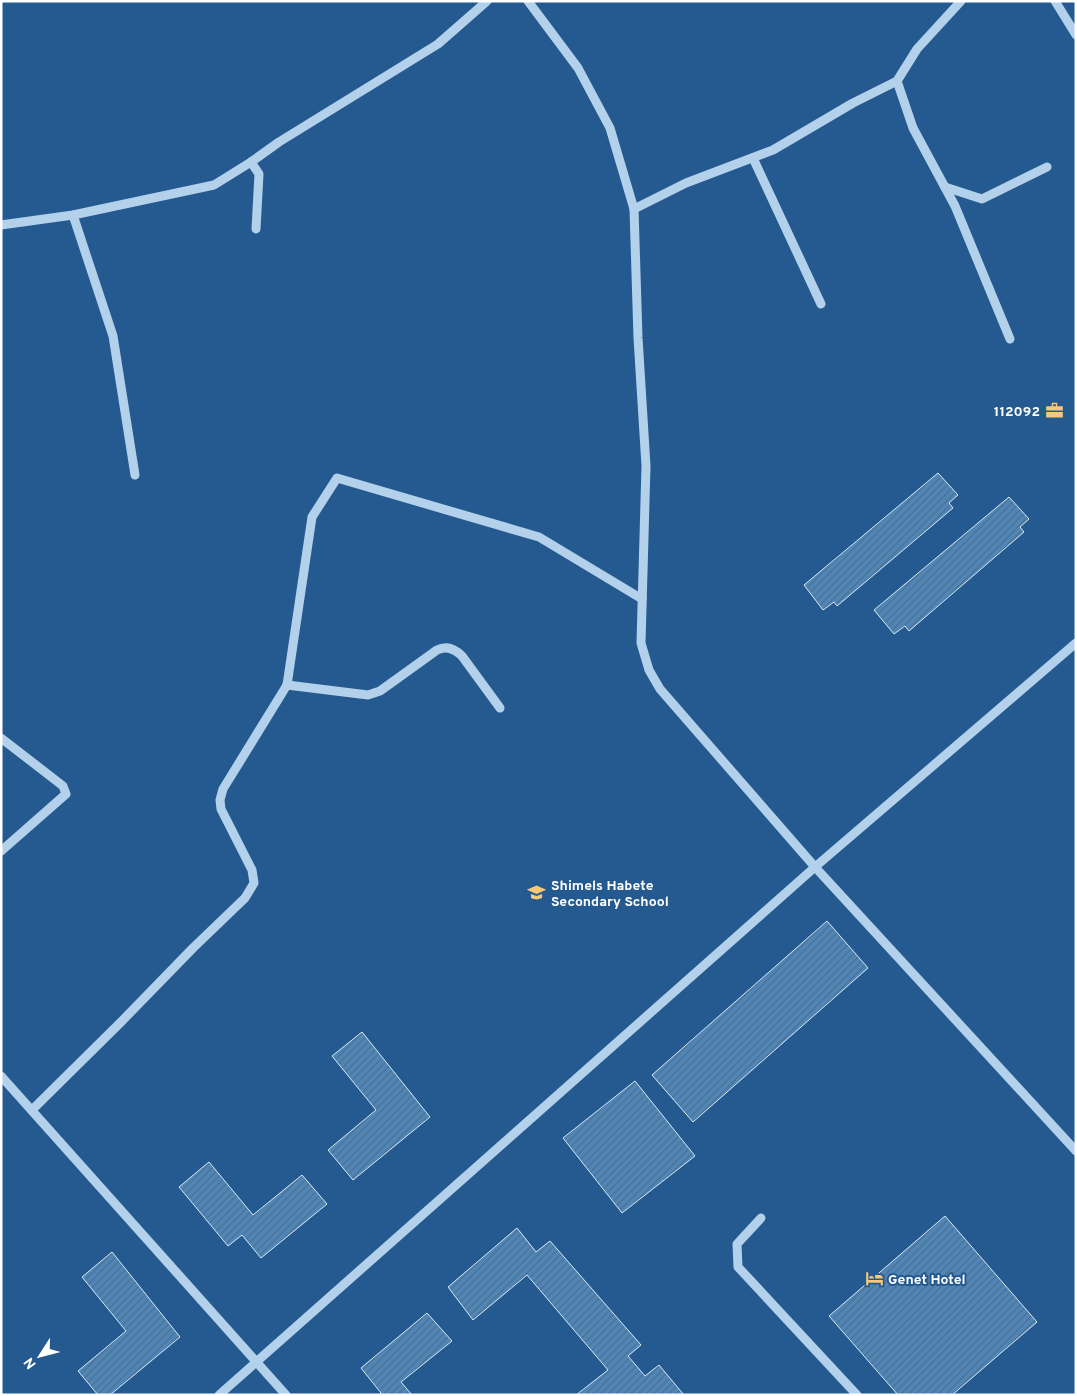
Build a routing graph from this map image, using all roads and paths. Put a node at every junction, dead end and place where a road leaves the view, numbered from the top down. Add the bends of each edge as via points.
1 (486, 1) edge
2 (528, 1) edge
3 (961, 1) edge
4 (1054, 1) edge
5 (1076, 35) edge
6 (897, 82) junction
7 (753, 158) junction
8 (251, 162) junction
9 (1047, 167) dead end
10 (945, 187) junction
11 (634, 209) junction
12 (73, 215) junction
13 (1, 225) edge
14 (256, 229) dead end
15 (821, 304) dead end
16 (1010, 338) dead end
17 (135, 475) dead end
18 (642, 599) junction
19 (1076, 643) edge
20 (287, 684) junction
21 (500, 708) dead end
22 (1, 738) edge
23 (1, 851) edge
24 (815, 866) junction
25 (1, 1076) edge
26 (32, 1110) junction
27 (1076, 1151) edge
28 (761, 1218) dead end
29 (256, 1361) junction
30 (219, 1395) edge
31 (286, 1395) edge
32 (857, 1395) edge

1 - 8 street via 438,44
2 - 11 street via 578,68 610,128
3 - 6 street via 917,49
4 - 5 street
6 - 7 street
6 - 10 street via 913,128
7 - 11 street via 686,183
7 - 15 street
8 - 12 street via 214,185
8 - 14 street via 259,174
9 - 10 street via 982,199
10 - 16 street
11 - 18 street via 646,466
12 - 13 street
12 - 17 street via 113,336
18 - 20 street via 539,537 336,478 312,517
18 - 24 street via 641,643 660,689
19 - 24 street
20 - 21 street via 368,695 380,691 437,650 448,648 462,656
20 - 26 street via 223,789 220,800 221,809 252,870 254,883 245,898
22 - 23 street via 63,786 66,794
24 - 27 street
24 - 29 street
25 - 26 street
26 - 29 street
28 - 32 street via 737,1244 738,1267
29 - 30 street
29 - 31 street

